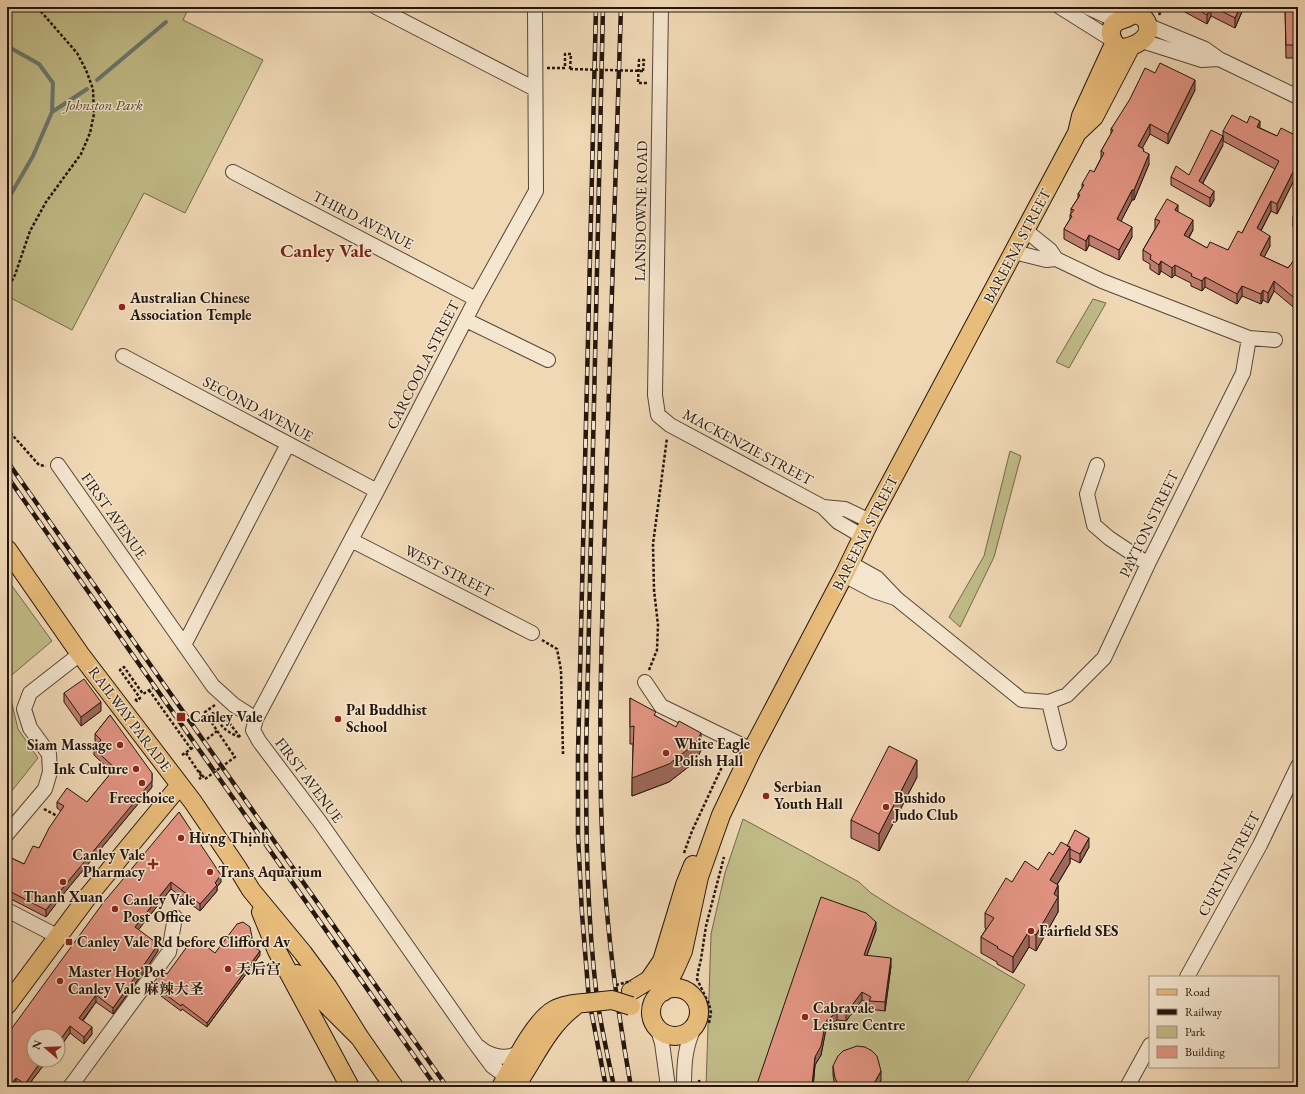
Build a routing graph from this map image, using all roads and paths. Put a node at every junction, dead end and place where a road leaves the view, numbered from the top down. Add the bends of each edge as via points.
1 (37, 7) edge
2 (376, 7) edge
3 (535, 7) edge
4 (661, 7) edge
5 (1060, 7) edge
6 (1087, 7) edge
7 (1127, 15) edge
8 (1135, 32) edge
9 (565, 68) dead end
10 (638, 72) dead end
11 (535, 89) junction
12 (1298, 97) edge
13 (233, 172) dead end
14 (1025, 230) junction
15 (1014, 252) junction
16 (1056, 259) junction
17 (7, 290) edge
18 (476, 299) junction
19 (466, 320) junction
20 (1249, 338) junction
21 (1275, 340) dead end
22 (123, 356) dead end
23 (548, 360) dead end
24 (658, 415) joint
25 (670, 425) junction
26 (7, 429) edge
27 (288, 444) junction
28 (1097, 465) dead end
29 (52, 466) joint
30 (377, 491) junction
31 (866, 529) junction
32 (351, 540) junction
33 (7, 549) edge
34 (1148, 564) junction
35 (847, 569) junction
36 (532, 633) joint
37 (184, 645) junction
38 (80, 654) junction
39 (645, 682) joint
40 (153, 688) dead end
41 (149, 690) junction
42 (140, 698) dead end
43 (1049, 702) junction
44 (215, 705) dead end
45 (208, 717) junction
46 (256, 718) junction
47 (217, 731) junction
48 (241, 737) dead end
49 (207, 739) dead end
50 (1059, 743) dead end
51 (752, 750) junction
52 (186, 753) junction
53 (563, 754) dead end
54 (182, 755) dead end
55 (727, 756) dead end
56 (723, 766) dead end
57 (1298, 766) edge
58 (199, 771) junction
59 (199, 779) dead end
60 (180, 785) junction
61 (33, 803) junction
62 (726, 805) junction
63 (64, 819) edge
64 (7, 834) edge
65 (726, 851) dead end
66 (251, 890) junction
67 (262, 904) junction
68 (7, 910) edge
69 (175, 917) dead end
70 (57, 936) junction
71 (684, 946) junction
72 (277, 951) junction
73 (1188, 976) edge
74 (315, 993) junction
75 (661, 993) junction
76 (631, 998) junction
77 (695, 999) junction
78 (8, 1003) edge
79 (655, 1025) junction
80 (702, 1025) junction
81 (360, 1038) junction
82 (477, 1045) junction
83 (1149, 1047) edge
84 (529, 1052) junction
85 (499, 1055) junction
86 (335, 1058) junction
87 (698, 1075) dead end
88 (507, 1084) edge
89 (70, 1087) edge
90 (350, 1087) edge
91 (394, 1087) edge
92 (668, 1087) edge
93 (684, 1087) edge
94 (700, 1087) edge
95 (1127, 1087) edge

1 - 17 path via 77,53 93,89 94,114 90,133 81,154 46,202 30,231 15,275
2 - 11 street
3 - 11 street, CARCOOLA STREET
4 - 24 street, LANSDOWNE ROAD via 655,395
5 - 8 street
6 - 7 street
7 - 8 main road via 1140,15 1144,18
7 - 8 main road, BAREENA STREET via 1112,28 1111,33
8 - 12 street via 1205,49 1219,59
8 - 14 main road, BAREENA STREET via 1094,117 1077,133
9 - 10 path, bridge via 565,54 571,54 570,69 644,71 644,60 638,60
11 - 18 street, CARCOOLA STREET via 536,191
13 - 18 street, THIRD AVENUE
14 - 15 main road, BAREENA STREET
14 - 16 street via 1050,250
15 - 16 street via 1046,260
15 - 31 main road, BAREENA STREET
16 - 20 street via 1102,281
18 - 19 street, CARCOOLA STREET
19 - 23 street
19 - 30 street, CARCOOLA STREET
20 - 21 street
20 - 34 street, PAYTON STREET via 1243,373
22 - 27 street, SECOND AVENUE
24 - 25 street, MACKENZIE STREET
25 - 31 street, MACKENZIE STREET via 823,507 838,522
25 - 39 path via 665,445 653,544 657,650
26 - 29 path via 39,465
27 - 30 street, SECOND AVENUE
27 - 37 street
28 - 34 street via 1087,494 1094,525
29 - 37 street, FIRST AVENUE
30 - 32 street, CARCOOLA STREET
31 - 35 main road, BAREENA STREET
32 - 36 street, WEST STREET
32 - 46 street, CARCOOLA STREET
33 - 38 main road, RAILWAY PARADE
34 - 43 street, PAYTON STREET via 1104,658 1067,695
35 - 43 street, PAYTON STREET via 874,590 897,599 1022,700
35 - 51 main road, BAREENA STREET
36 - 53 path via 557,649 561,670
37 - 46 street, FIRST AVENUE via 219,693 234,706
38 - 60 main road, RAILWAY PARADE
38 - 61 street via 30,693 24,709 30,728 50,758 50,772 45,789
39 - 51 street via 661,706
40 - 41 path
41 - 42 path via 143,694 124,667 120,670
41 - 52 path via 193,748
43 - 50 street
44 - 45 path via 205,712
45 - 47 path
45 - 48 path via 213,713 222,728
46 - 82 street, FIRST AVENUE via 254,730 258,740 320,822
47 - 49 path
47 - 58 path, bridge via 235,757 205,779
51 - 62 main road, BAREENA STREET
52 - 54 path
52 - 58 path
55 - 56 path
57 - 73 street, CURTIN STREET via 1260,845
58 - 59 path via 202,777
60 - 66 main road, RAILWAY PARADE
60 - 70 main road
61 - 63 path
61 - 64 street
62 - 71 main road, BAREENA STREET via 699,878
62 - 76 main road via 690,874 662,961 649,980
65 - 80 path via 710,908 698,972 697,980 711,1013
66 - 67 main road, RAILWAY PARADE
66 - 72 main road, RAILWAY PARADE
67 - 74 main road via 306,968
67 - 81 main road, RAILWAY PARADE via 328,987
68 - 70 street
69 - 89 street via 169,952
70 - 78 main road
71 - 75 main road, BAREENA STREET via 676,969
71 - 77 main road, BAREENA STREET via 686,973
72 - 74 main road
72 - 86 main road, RAILWAY PARADE
74 - 81 main road
74 - 86 main road via 319,1014
75 - 76 main road
75 - 77 main road via 678,988 688,992
75 - 79 main road via 652,1008
76 - 79 main road
76 - 84 main road, bridge via 576,1006
77 - 80 main road via 699,1009 698,1020
79 - 80 main road via 664,1033 674,1036
79 - 92 street via 662,1043
80 - 93 street via 686,1048
81 - 91 main road
82 - 85 street, FIRST AVENUE via 490,1054
82 - 88 street, FIRST AVENUE
83 - 95 street
84 - 85 street, FIRST AVENUE via 511,1057
84 - 88 main road
85 - 88 street via 507,1066
86 - 90 main road, RAILWAY PARADE
87 - 94 path

